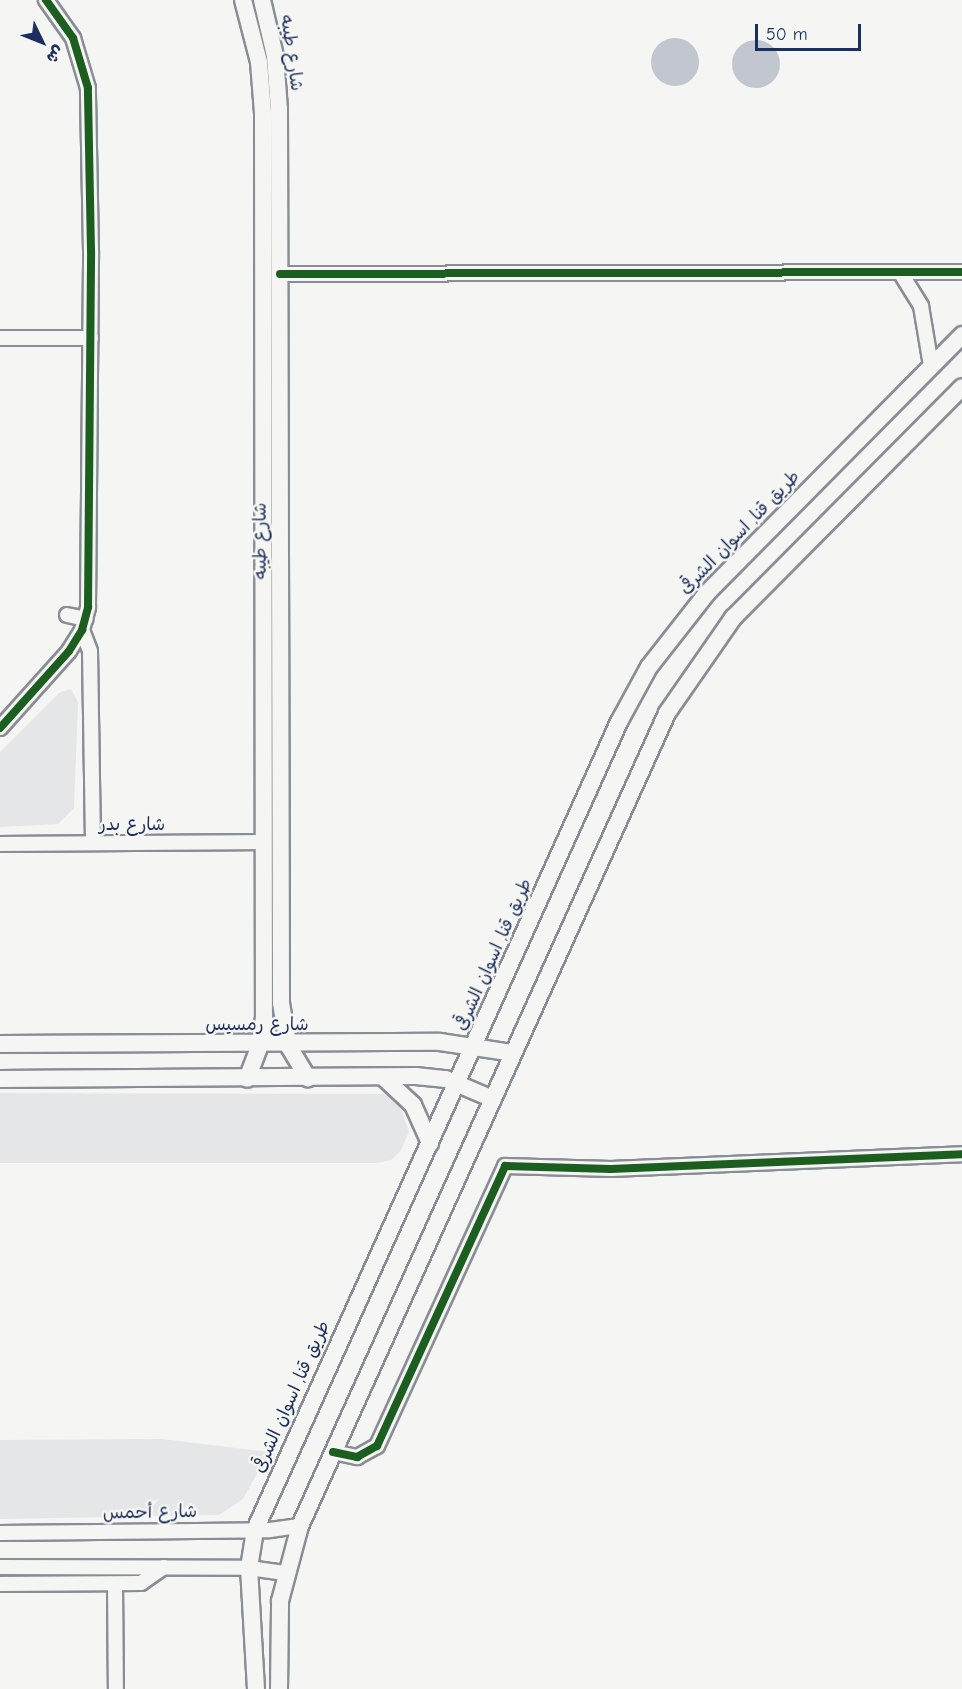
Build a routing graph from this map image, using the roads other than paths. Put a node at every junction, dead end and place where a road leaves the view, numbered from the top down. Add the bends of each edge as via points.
1 (46, 0) edge
2 (243, 0) edge
3 (262, 0) edge
4 (900, 272) junction
5 (962, 272) edge
6 (280, 274) junction
7 (962, 335) edge
8 (0, 338) edge
9 (91, 338) junction
10 (931, 366) junction
11 (962, 387) edge
12 (261, 482) junction
13 (280, 482) junction
14 (68, 615) dead end
15 (84, 624) junction
16 (0, 728) edge
17 (263, 842) junction
18 (93, 843) junction
19 (0, 844) edge
20 (0, 1044) edge
21 (260, 1045) junction
22 (288, 1045) junction
23 (474, 1046) junction
24 (513, 1053) junction
25 (383, 1077) junction
26 (308, 1078) junction
27 (0, 1079) edge
28 (247, 1079) junction
29 (458, 1083) junction
30 (493, 1099) junction
31 (430, 1143) junction
32 (962, 1154) edge
33 (333, 1452) junction
34 (300, 1526) junction
35 (255, 1530) junction
36 (0, 1533) edge
37 (0, 1567) edge
38 (164, 1567) junction
39 (249, 1568) junction
40 (285, 1573) junction
41 (0, 1584) edge
42 (115, 1584) junction
43 (116, 1689) edge
44 (256, 1689) edge
45 (279, 1689) edge

1 - 9 street via 73,38 88,88
2 - 12 main road, شارع طيبه via 259,62 263,113
3 - 6 main road, شارع طيبه via 278,82
4 - 5 street
4 - 6 street
4 - 10 street via 921,306
6 - 13 main road, شارع طيبه
7 - 10 main road, طريق قنا, اسوان الشرقى
8 - 9 street
9 - 15 street
10 - 23 main road, طريق قنا, اسوان الشرقى via 706,593 650,667 619,722
11 - 24 main road via 753,597 687,680 636,774
12 - 13 main road
12 - 17 main road, شارع طيبه
13 - 22 main road, شارع طيبه via 281,1003
14 - 15 street
15 - 16 street via 62,660
15 - 18 street via 90,651
17 - 18 street, شارع بدر
17 - 21 main road, شارع طيبه via 264,1017
18 - 19 street, شارع بدر
20 - 21 main road, شارع رمسيس
21 - 22 main road, شارع رمسيس
21 - 28 main road, شارع طيبه
22 - 23 main road, شارع رمسيس via 440,1042
22 - 26 main road, شارع طيبه
23 - 24 main road, شارع رمسيس
23 - 29 main road, طريق قنا, اسوان الشرقى
24 - 30 main road
25 - 26 main road
25 - 29 main road via 431,1077
25 - 31 main road via 413,1105
26 - 28 main road
27 - 28 main road
29 - 30 main road
29 - 31 main road, طريق قنا, اسوان الشرقى
30 - 33 main road
31 - 35 main road, طريق قنا, اسوان الشرقى
32 - 33 street via 611,1168 505,1166 377,1446 357,1457
33 - 34 main road
34 - 35 street, شارع أحمس
34 - 40 main road
35 - 36 street, شارع أحمس
35 - 39 main road, طريق قنا, اسوان الشرقى
37 - 38 street
38 - 39 street
38 - 42 street via 146,1582
39 - 40 street
39 - 44 main road, طريق قنا, اسوان الشرقى
40 - 45 main road via 279,1614
41 - 42 street
42 - 43 street

